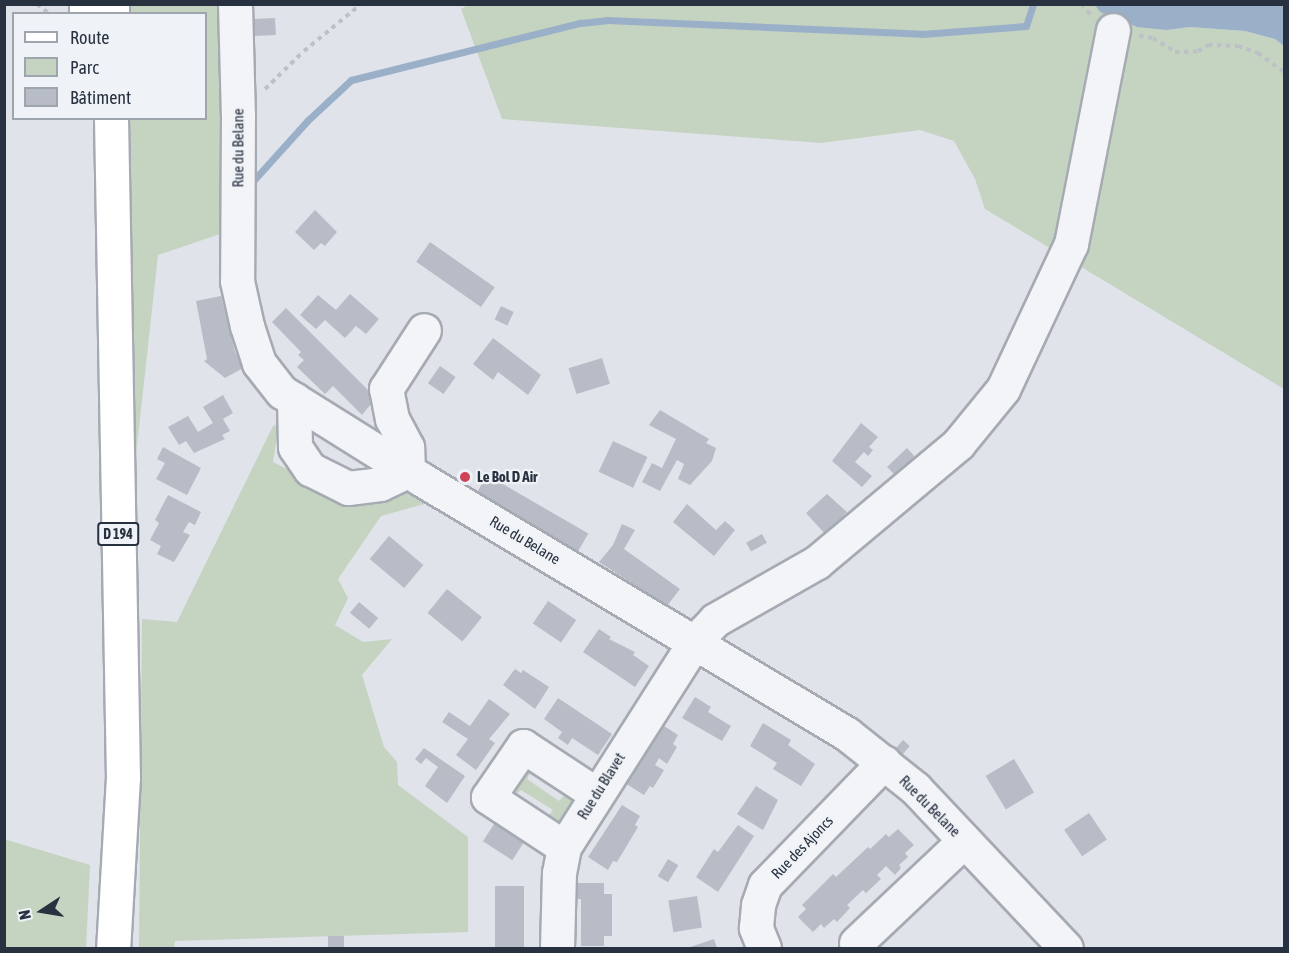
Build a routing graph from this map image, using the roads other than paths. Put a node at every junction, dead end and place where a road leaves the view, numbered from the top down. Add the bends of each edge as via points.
1 (235, 4) edge
2 (1113, 30) road end
3 (91, 120) edge
4 (111, 120) edge
5 (424, 330) dead end
6 (294, 399) junction
7 (408, 471) junction
8 (695, 641) junction
9 (884, 762) junction
10 (596, 794) junction
11 (964, 841) junction
12 (564, 847) junction
13 (856, 943) dead end
14 (112, 948) edge
15 (557, 948) edge
16 (764, 948) edge
17 (1066, 948) edge

1 - 6 street, Rue du Belane via 237,281 259,363 282,392
2 - 8 street, Rue du Blavet via 1071,244 1003,389 958,444 817,562 715,620
3 - 14 main road, D 194 via 111,672
4 - 14 main road, D 194 via 123,777
5 - 7 street via 386,389 392,419 407,447
6 - 7 street, Rue du Belane
6 - 7 street via 295,447 310,469 348,488 380,484
7 - 8 street, Rue du Belane
8 - 9 street, Rue du Belane via 847,734
8 - 10 street, Rue du Blavet
9 - 11 street, Rue du Belane via 915,788
9 - 16 street, Rue des Ajoncs via 765,885 756,928
10 - 12 street, Rue du Blavet
10 - 12 street via 523,746 488,797
11 - 13 street
11 - 17 street, Rue du Belane
12 - 15 street, Rue du Blavet via 559,873

